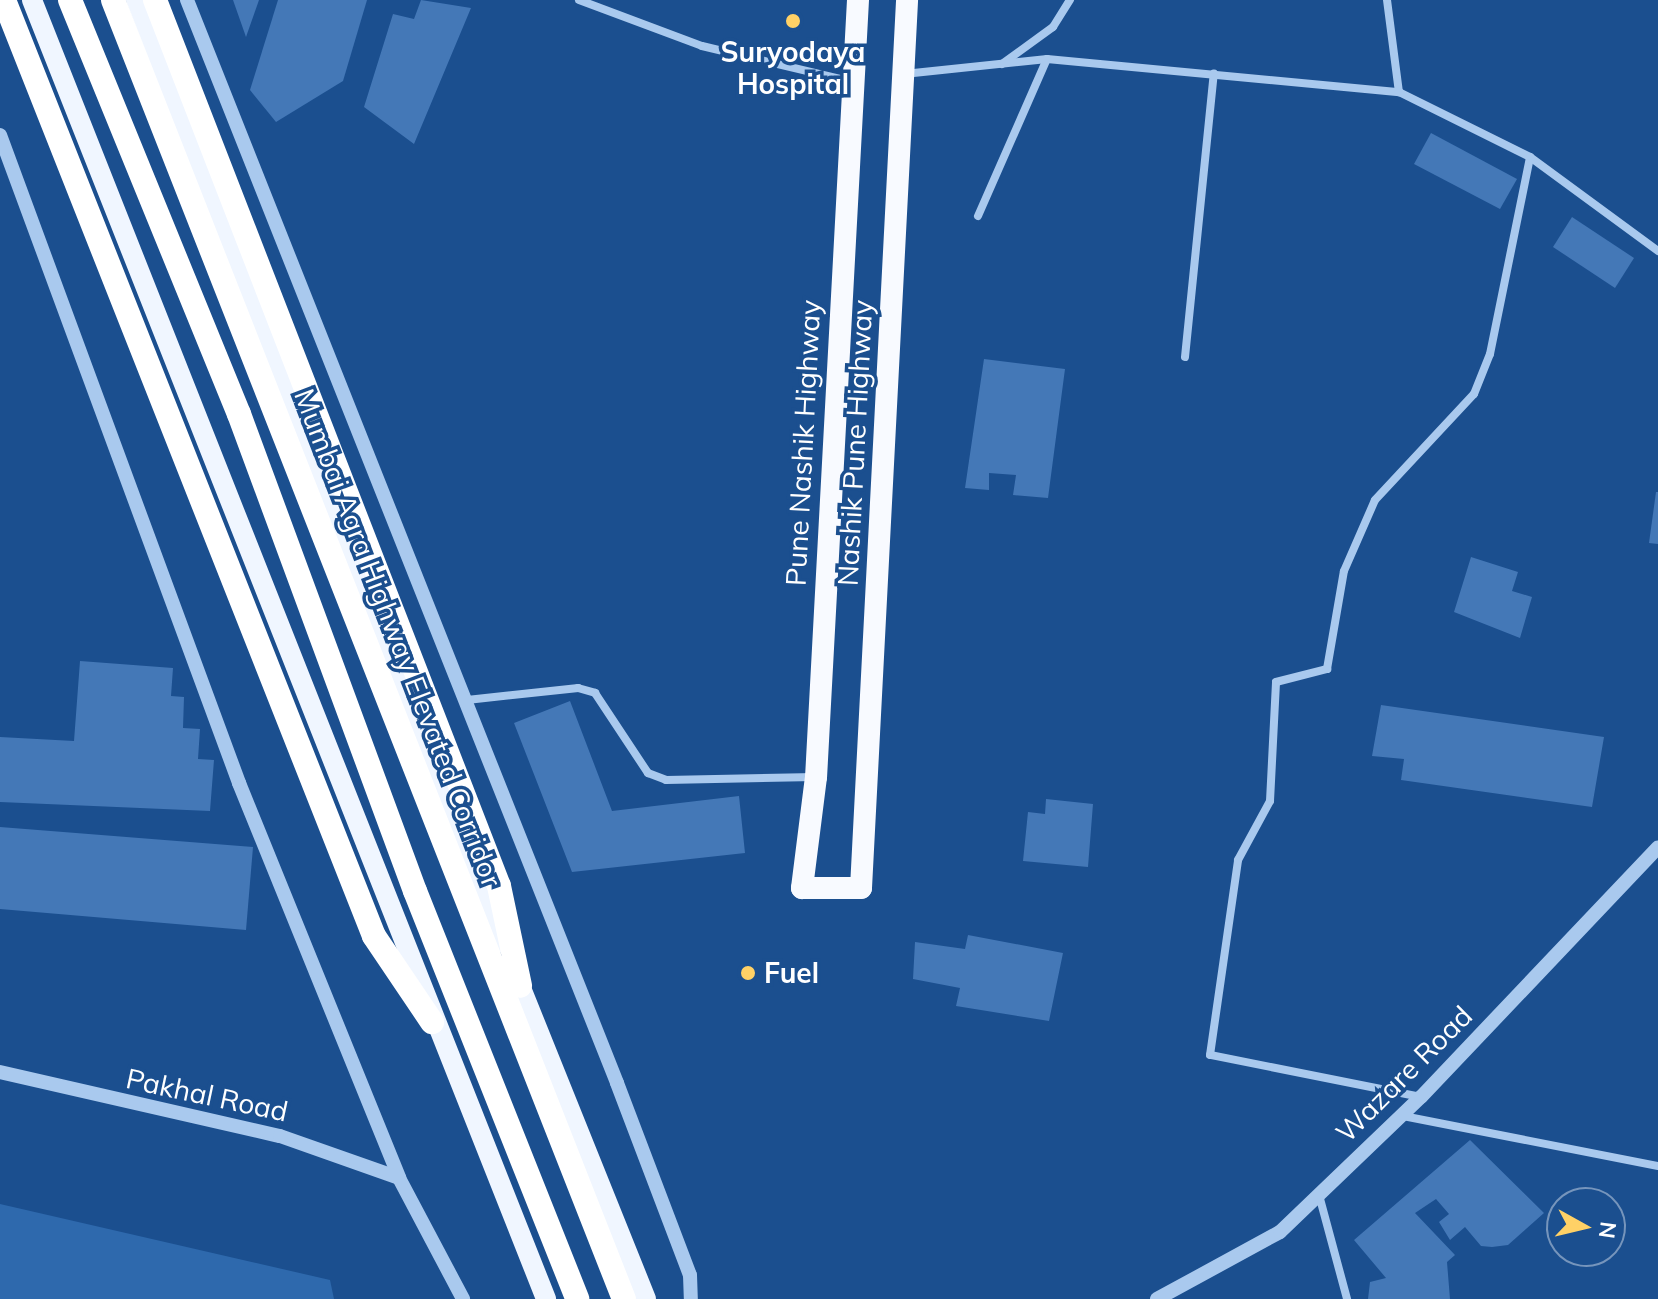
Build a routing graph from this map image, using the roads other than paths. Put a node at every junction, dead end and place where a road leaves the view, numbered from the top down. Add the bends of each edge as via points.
1 (4, 0) edge
2 (32, 0) edge
3 (70, 0) edge
4 (113, 0) edge
5 (136, 0) edge
6 (155, 0) edge
7 (187, 0) edge
8 (579, 0) edge
9 (858, 0) edge
10 (907, 0) edge
11 (1070, 0) edge
12 (1387, 0) edge
13 (1047, 59) junction
14 (1001, 65) junction
15 (1214, 73) junction
16 (904, 74) junction
17 (853, 82) junction
18 (1399, 92) junction
19 (0, 135) edge
20 (1530, 157) junction
21 (978, 216) dead end
22 (1658, 251) edge
23 (1185, 357) dead end
24 (467, 700) junction
25 (816, 777) junction
26 (1658, 847) edge
27 (802, 888) joint
28 (520, 986) junction
29 (432, 1022) junction
30 (0, 1072) edge
31 (1421, 1097) junction
32 (1402, 1115) junction
33 (1658, 1166) edge
34 (399, 1178) junction
35 (1319, 1195) junction
36 (463, 1299) edge
37 (546, 1299) edge
38 (577, 1299) edge
39 (624, 1299) edge
40 (646, 1299) edge
41 (691, 1299) edge
42 (1157, 1299) edge
43 (1347, 1299) edge

1 - 29 highway via 374,936
2 - 29 main road
3 - 38 highway via 239,414 415,891
4 - 39 highway, Mumbai Agra Highway Elevated Corridor
5 - 28 main road
6 - 28 highway via 499,886
7 - 24 street
8 - 17 street via 702,46
9 - 17 highway, Pune Nashik Highway
10 - 16 highway, Nashik Pune Highway
11 - 14 street via 1053,27
12 - 18 street
13 - 14 street
13 - 15 street
13 - 21 street
14 - 16 street
15 - 18 street
15 - 23 street
16 - 27 highway, Nashik Pune Highway via 861,888
17 - 25 highway, Pune Nashik Highway
18 - 20 street
19 - 34 street via 239,783
20 - 22 street
20 - 31 street via 1490,354 1474,394 1375,500 1344,571 1327,669 1276,682 1270,801 1238,860 1210,1055
24 - 25 street via 578,688 595,693 648,773 666,780
24 - 41 street via 690,1275
25 - 27 highway, Pune Nashik Highway
26 - 31 street, Wazare Road
28 - 40 main road
29 - 37 main road
30 - 34 street, Pakhal Road via 280,1136
31 - 32 street, Wazare Road
32 - 33 street
32 - 35 street, Wazare Road
34 - 36 street
35 - 42 street, Wazare Road via 1280,1232
35 - 43 street

